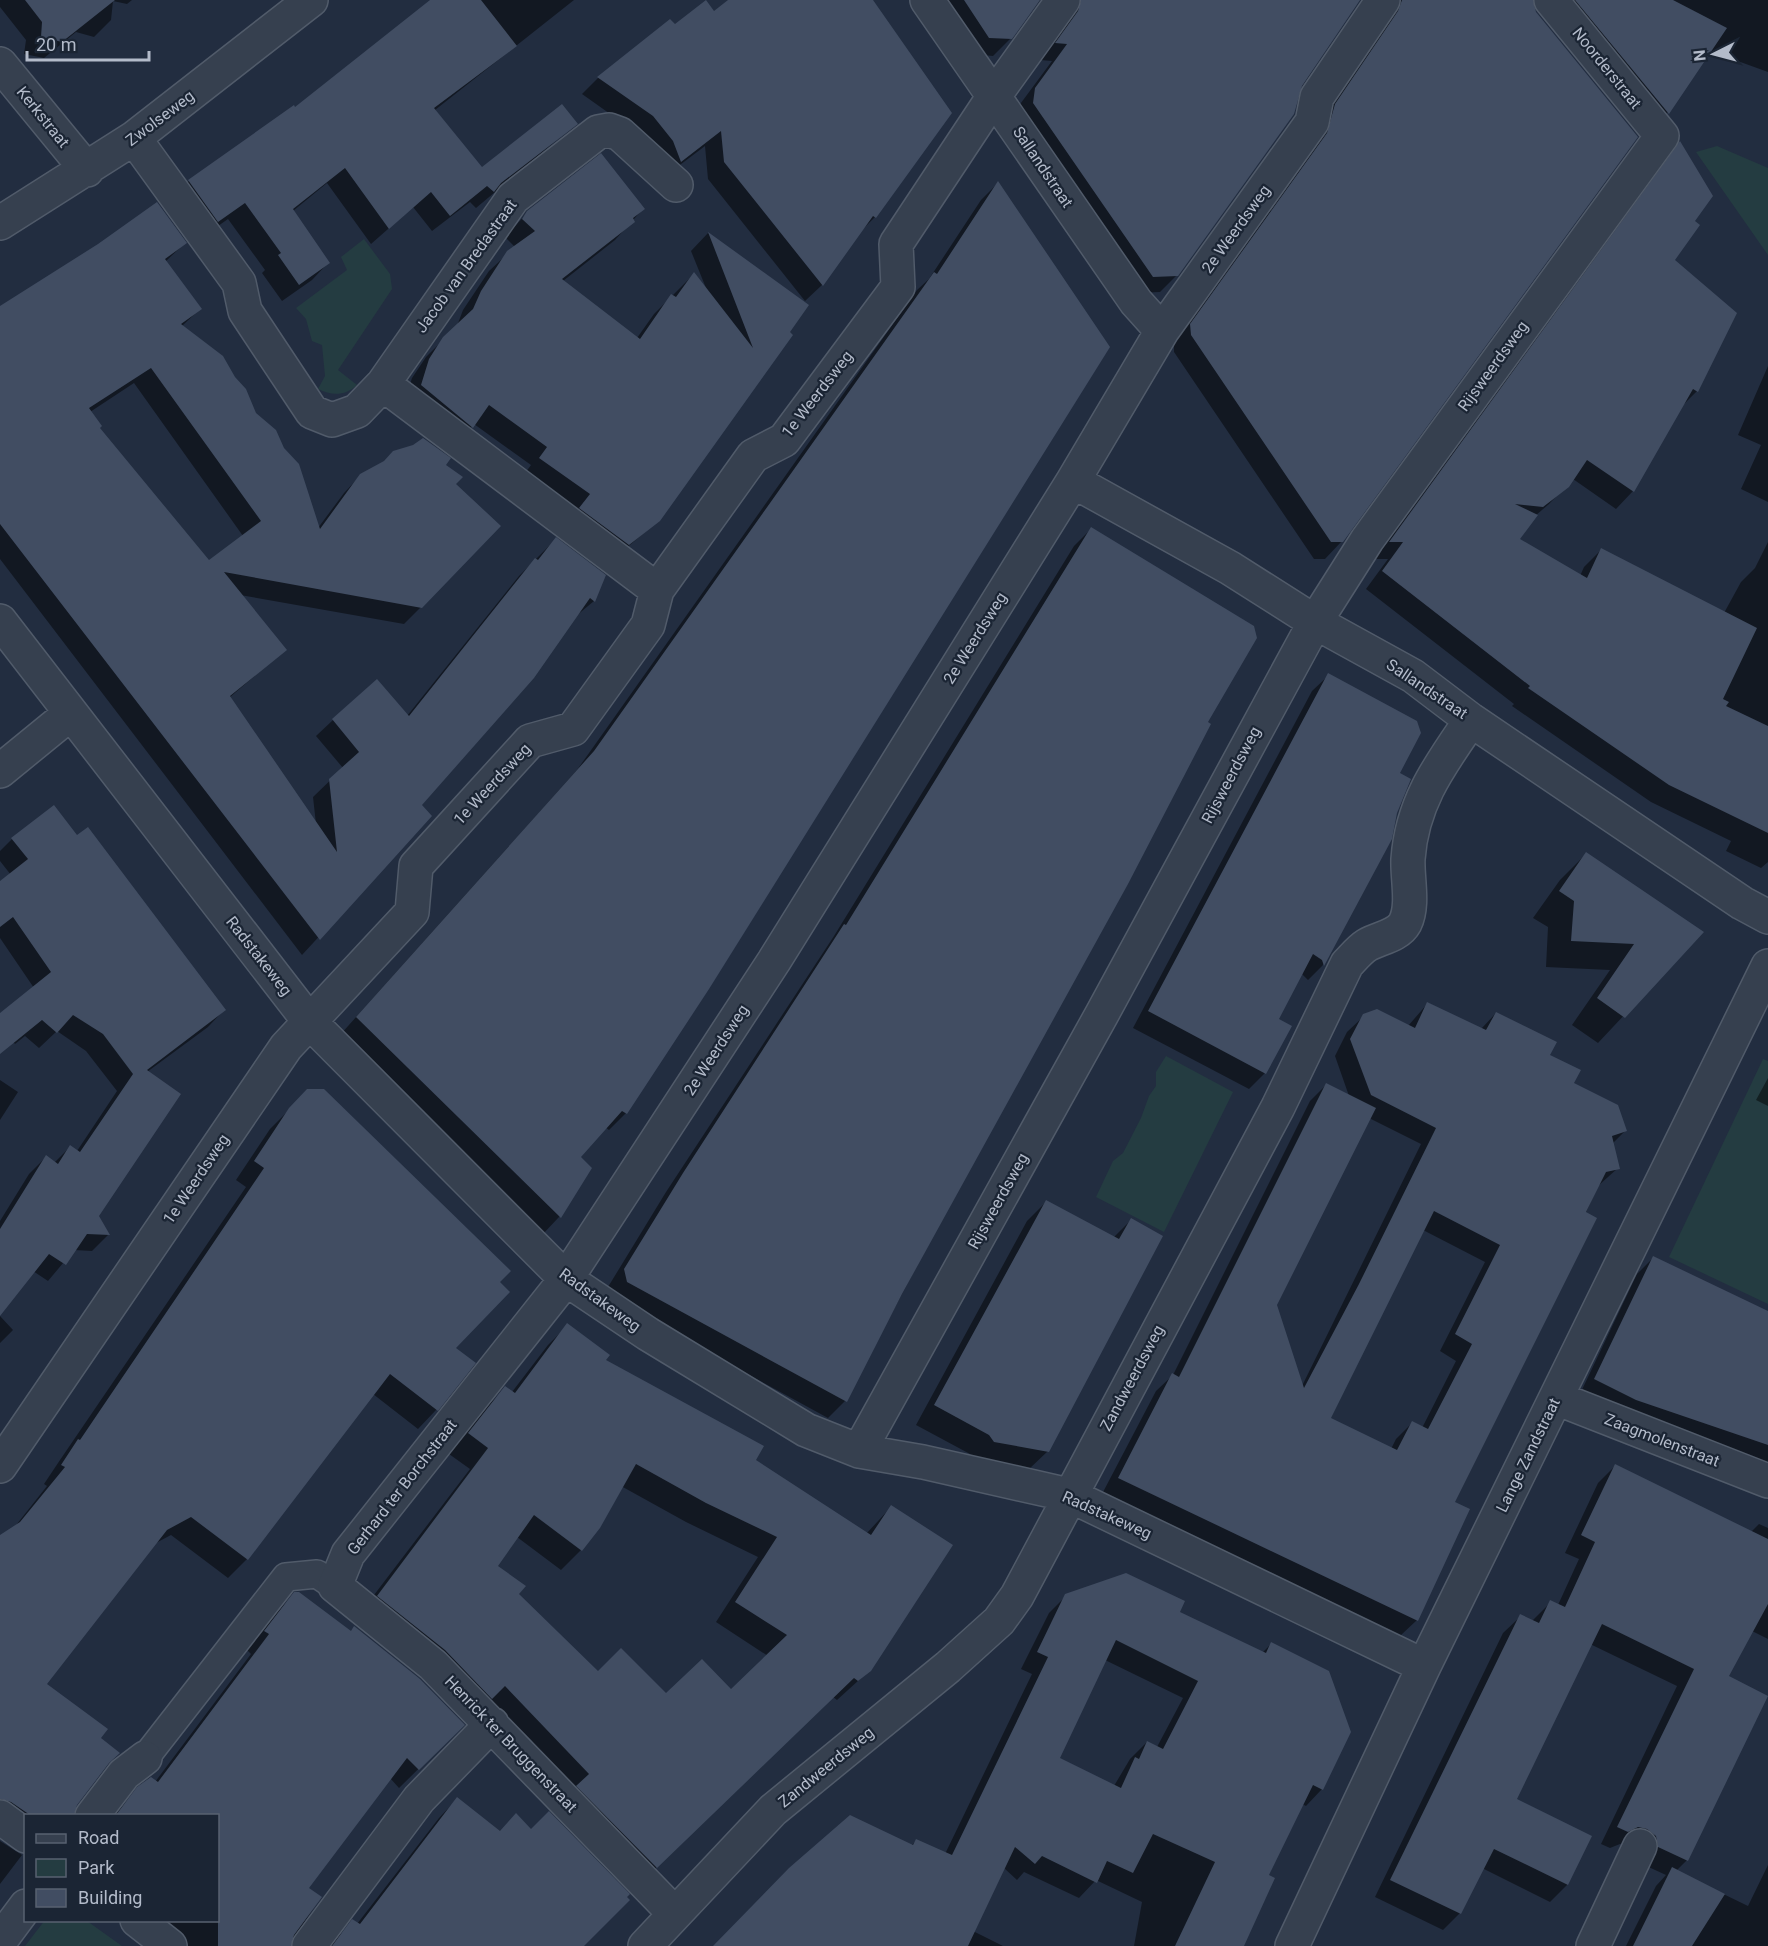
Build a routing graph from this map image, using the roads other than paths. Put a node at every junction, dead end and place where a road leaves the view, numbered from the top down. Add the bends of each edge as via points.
1 (311, 0) edge
2 (927, 0) edge
3 (1063, 0) edge
4 (1383, 0) edge
5 (1551, 0) edge
6 (0, 64) edge
7 (994, 96) junction
8 (1662, 136) joint
9 (134, 138) junction
10 (87, 170) junction
11 (676, 185) dead end
12 (0, 224) edge
13 (1162, 332) junction
14 (383, 384) junction
15 (1073, 481) junction
16 (657, 591) junction
17 (0, 621) edge
18 (1315, 622) junction
19 (71, 713) junction
20 (1472, 720) junction
21 (0, 771) edge
22 (1768, 917) edge
23 (1768, 966) edge
24 (309, 1021) junction
25 (566, 1279) junction
26 (1556, 1398) junction
27 (859, 1451) junction
28 (0, 1466) edge
29 (1768, 1481) edge
30 (1069, 1495) junction
31 (335, 1586) junction
32 (1424, 1666) junction
33 (492, 1724) junction
34 (145, 1758) joint
35 (93, 1814) edge
36 (0, 1817) edge
37 (24, 1835) edge
38 (1640, 1845) dead end
39 (24, 1909) edge
40 (675, 1914) junction
41 (140, 1922) edge
42 (0, 1941) edge
43 (170, 1946) edge
44 (309, 1946) edge
45 (645, 1946) edge
46 (1292, 1946) edge
47 (1593, 1946) edge

1 - 9 street, Zwolseweg
2 - 7 street, Sallandstraat
3 - 7 street, 1e Weerdsweg
4 - 13 street, 2e Weerdsweg via 1317,98 1312,122
5 - 8 street, Noorderstraat
6 - 10 street, Kerkstraat
7 - 13 street, Sallandstraat via 1136,302
7 - 16 street, 1e Weerdsweg via 896,244 898,287 784,440 753,456
8 - 18 street, Rijsweerdsweg via 1367,540
9 - 10 street, Zwolseweg
9 - 14 street, Jacob van Bredastraat via 239,283 245,311 312,412 332,420 357,411
10 - 12 street, Zwolseweg
11 - 14 street, Jacob van Bredastraat via 620,134 598,132 506,206
13 - 15 street, 2e Weerdsweg
14 - 16 street
15 - 18 street, Sallandstraat via 1230,568
15 - 25 street, 2e Weerdsweg via 780,951
16 - 24 street, 1e Weerdsweg via 648,626 573,729 530,741 416,866 412,912
17 - 19 street, Radstakeweg
18 - 20 street, Sallandstraat via 1413,676
18 - 27 street, Rijsweerdsweg
19 - 21 street
19 - 24 street, Radstakeweg
20 - 22 street, Sallandstraat
20 - 30 street, Zandweerdsweg via 1432,775 1412,827 1408,914 1404,925 1365,946 1347,964 1278,1107
23 - 26 street, Lange Zandstraat
24 - 25 street, Radstakeweg
24 - 28 street, 1e Weerdsweg via 286,1047
25 - 27 street, Radstakeweg via 806,1430
25 - 31 street, Gerhard ter Borchstraat via 348,1554
26 - 29 street, Zaagmolenstraat
26 - 32 street, Lange Zandstraat
27 - 30 street, Radstakeweg
30 - 32 street, Radstakeweg
30 - 40 street, Zandweerdsweg via 1017,1596 999,1621 772,1810
31 - 33 street, Henrick ter Bruggenstraat via 433,1665
31 - 34 street via 317,1574 286,1577
32 - 46 street, Lange Zandstraat
33 - 40 street, Henrick ter Bruggenstraat
33 - 44 street via 419,1798
34 - 35 street via 124,1774
36 - 37 street
38 - 47 street
39 - 42 street
40 - 45 street, Zandweerdsweg
41 - 43 street

